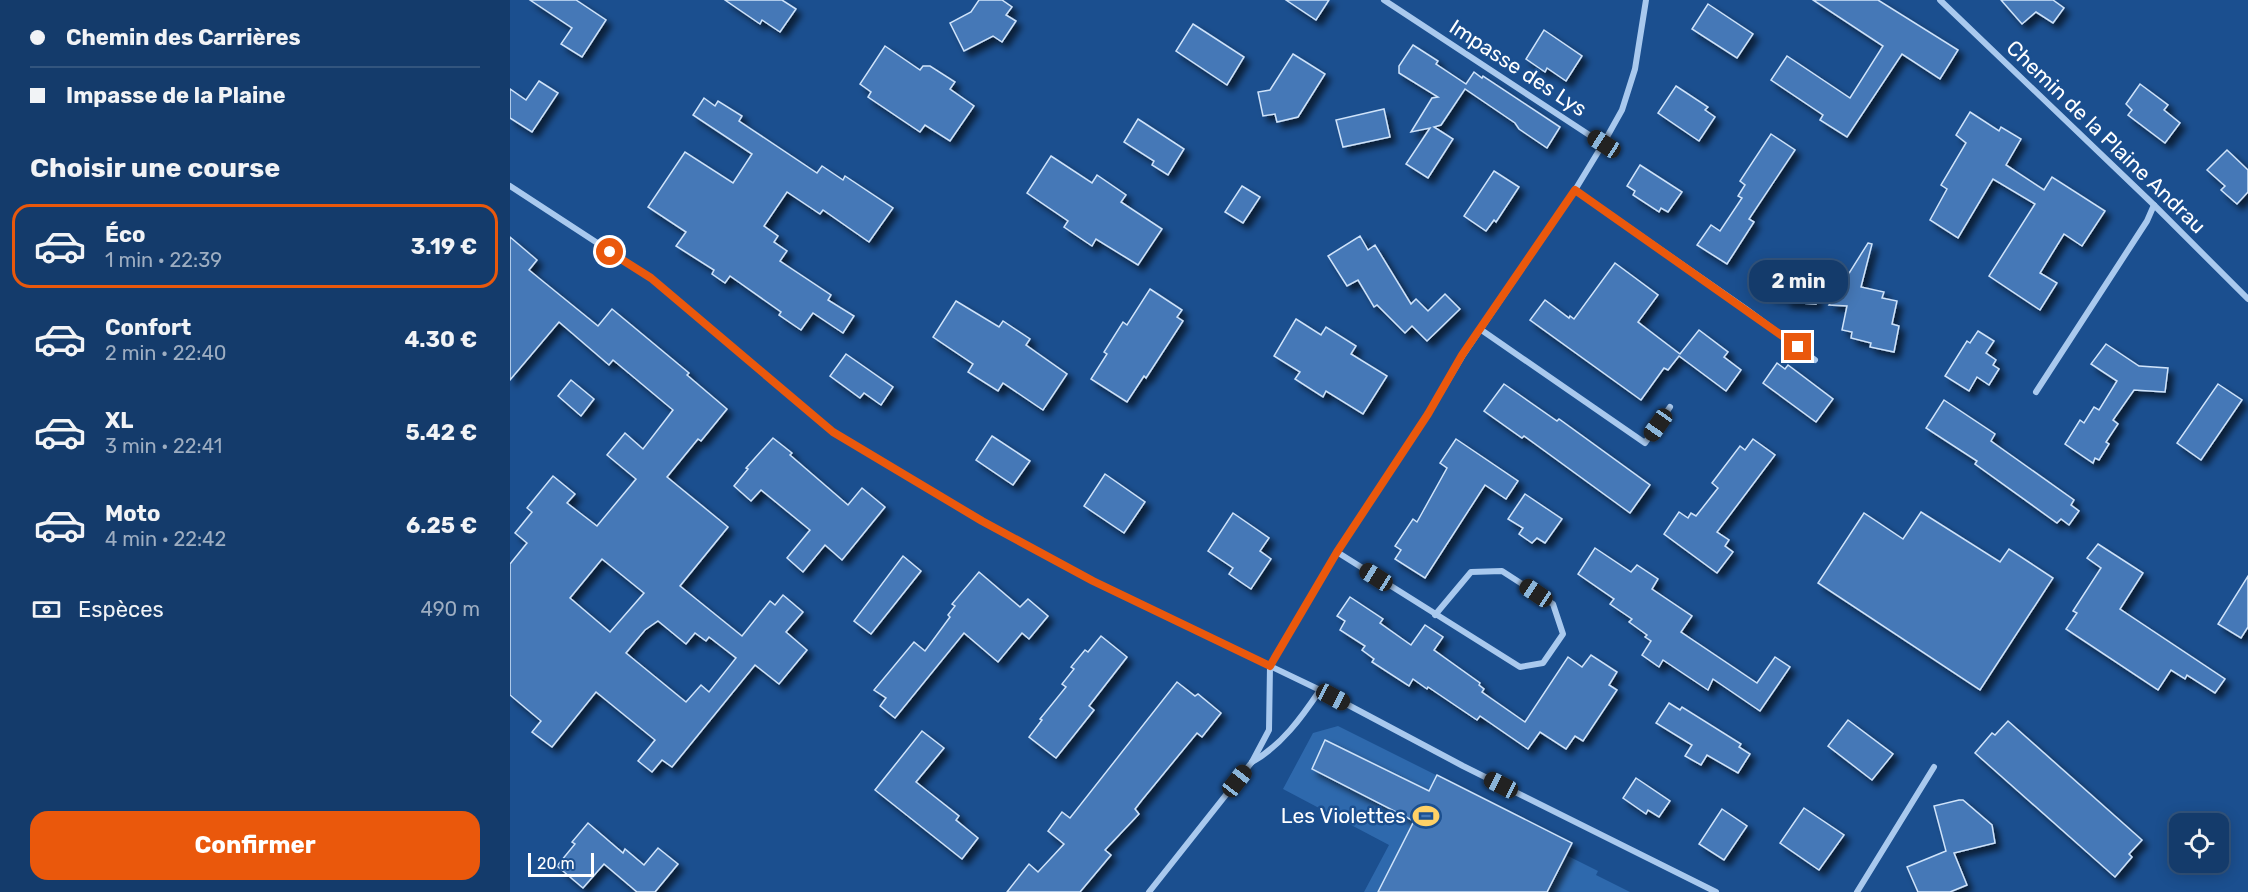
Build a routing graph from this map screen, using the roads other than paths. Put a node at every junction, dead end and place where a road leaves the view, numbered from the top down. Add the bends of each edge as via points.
1 (1384, 0) edge
2 (1646, 0) edge
3 (1940, 0) edge
4 (1604, 144) junction
5 (510, 186) edge
6 (1575, 190) junction
7 (2154, 206) junction
8 (2248, 299) edge
9 (1480, 329) junction
10 (1815, 360) dead end
11 (2036, 392) dead end
12 (1670, 407) dead end
13 (1337, 552) junction
14 (1435, 615) junction
15 (1270, 666) junction
16 (1320, 690) junction
17 (1252, 762) junction
18 (1934, 767) dead end
19 (1149, 892) edge
20 (1716, 892) edge
21 (1857, 892) edge

1 - 4 street, Impasse des Lys
2 - 4 street via 1635,69 1622,110
3 - 7 street, Chemin de la Plaine Andrau
4 - 6 street
5 - 15 street via 651,278 833,432 982,521 1093,581
6 - 9 street
6 - 10 street
7 - 8 street, Chemin de la Plaine Andrau
7 - 11 street
9 - 12 street via 1645,443
9 - 13 street
13 - 14 street
13 - 15 street
14 - 14 street via 1520,667 1543,663 1563,634 1552,604 1502,571 1472,572
15 - 16 street
15 - 17 street via 1269,730
16 - 17 street via 1271,751
16 - 20 street
17 - 19 street
18 - 21 street

